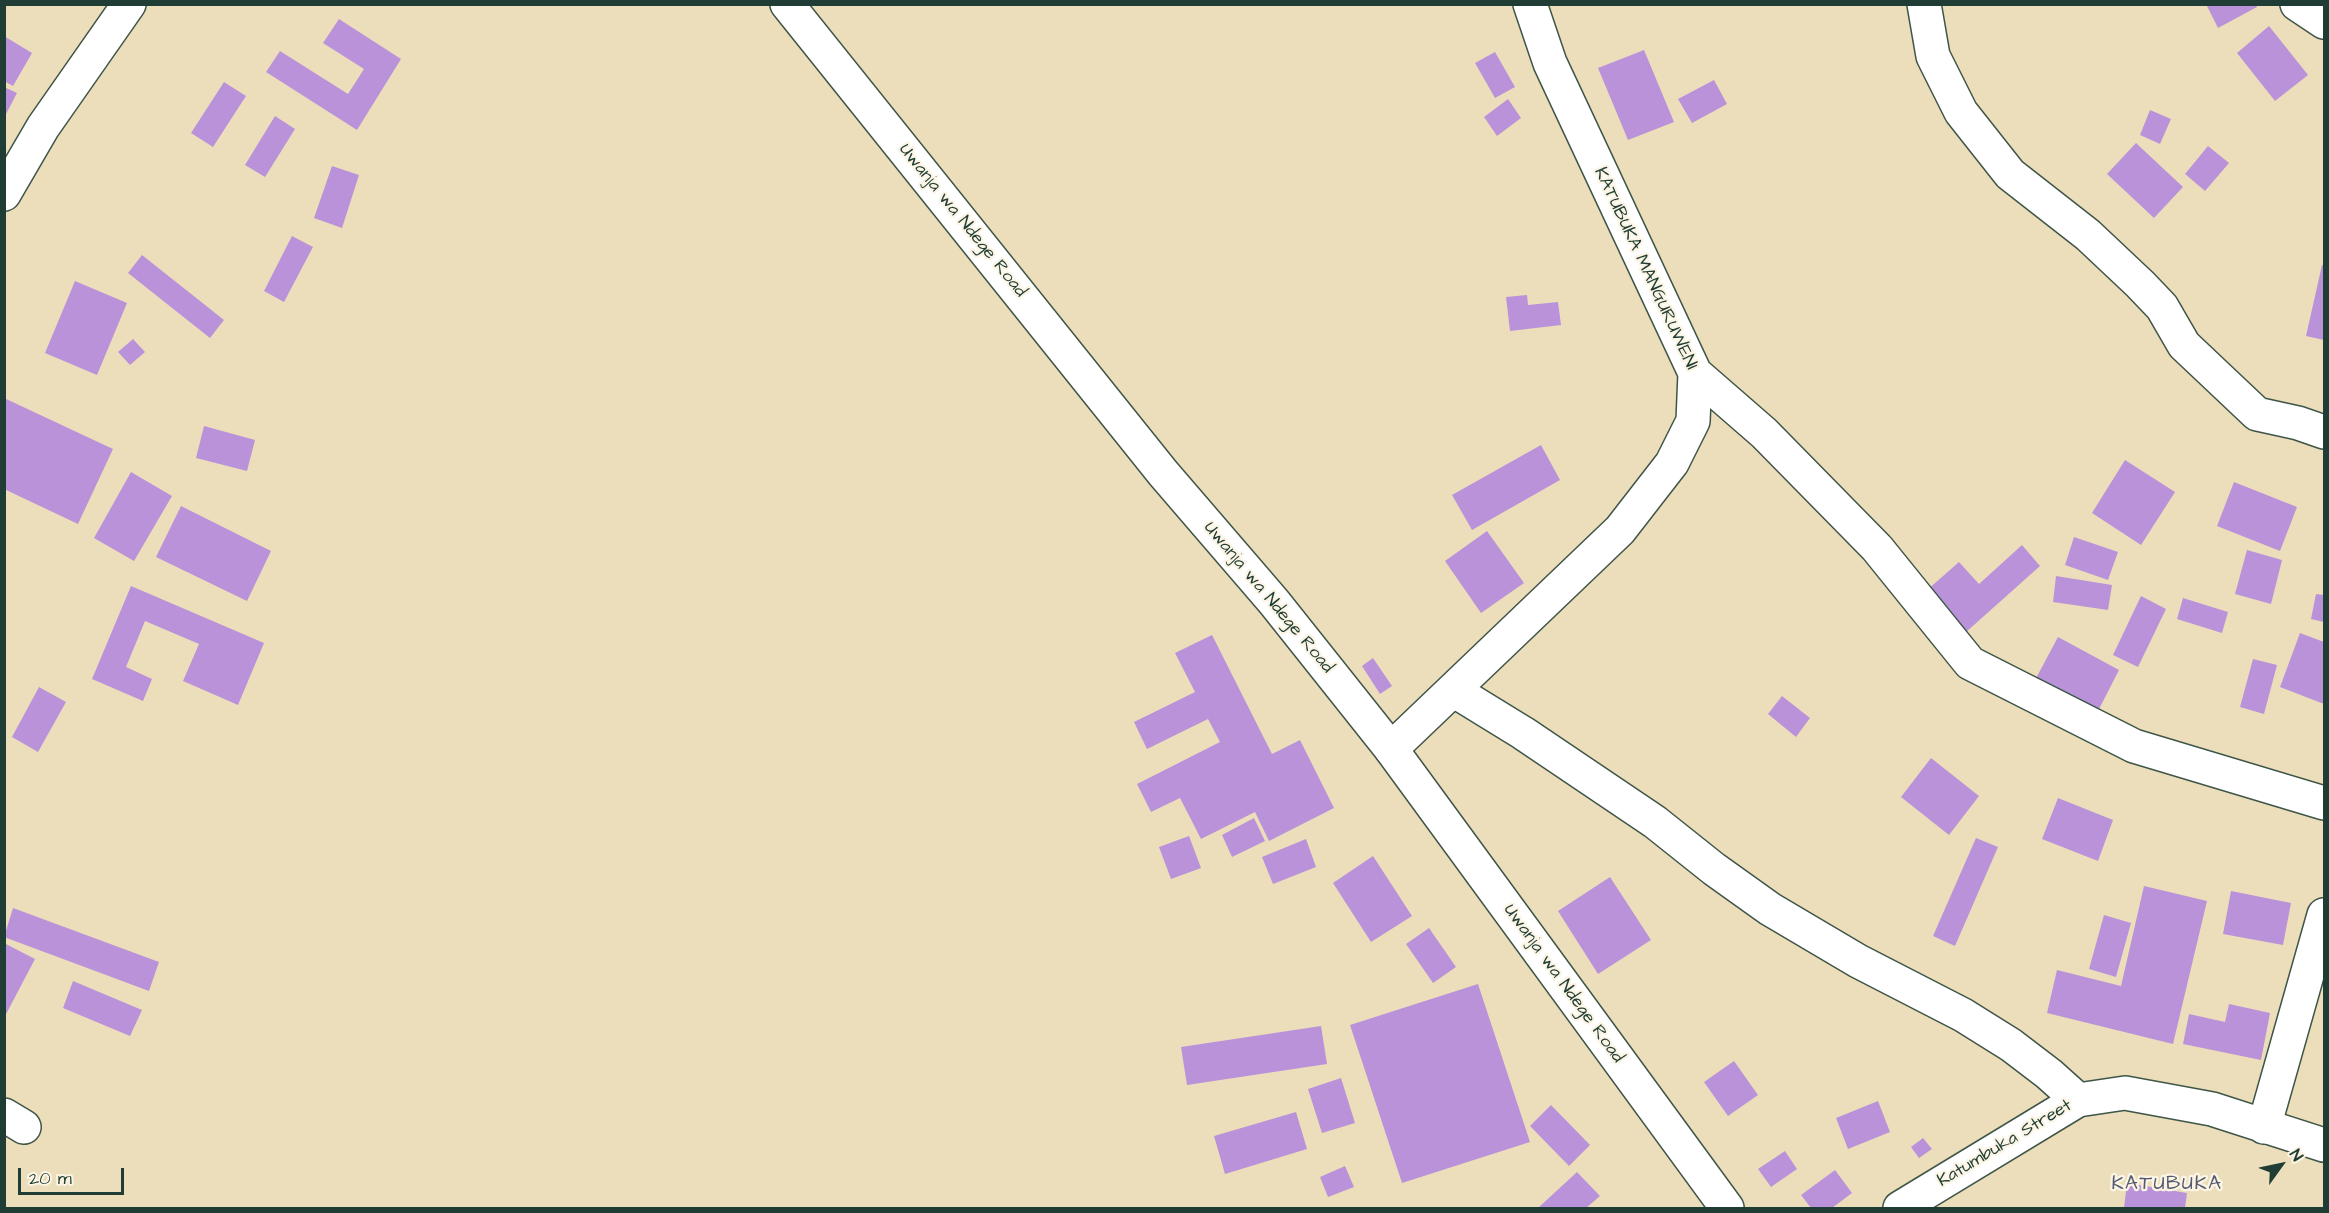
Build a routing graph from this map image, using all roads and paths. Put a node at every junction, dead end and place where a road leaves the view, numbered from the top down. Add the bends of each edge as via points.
1 (129, 4) edge
2 (787, 4) edge
3 (1530, 4) edge
4 (1924, 4) edge
5 (2297, 4) edge
6 (2325, 22) edge
7 (4, 194) edge
8 (1695, 372) junction
9 (2325, 432) edge
10 (1453, 690) junction
11 (1390, 749) junction
12 (2325, 803) edge
13 (2325, 915) edge
14 (2078, 1100) junction
15 (2264, 1126) junction
16 (2325, 1145) edge
17 (1727, 1209) edge
18 (1900, 1209) edge

1 - 7 street via 44,127
2 - 11 street, Uwanja wa Ndege Road
3 - 8 street, KATUBUKA MANGURUWENI via 1550,63
4 - 9 street via 1933,56 1961,112 2010,174 2088,235 2140,284 2162,307 2184,345 2257,414
5 - 6 street
8 - 10 street, KATUBUKA MANGURUWENI via 1693,421 1672,463 1620,530
8 - 12 street via 1764,433 1877,548 1970,663 2134,746
10 - 11 street, KATUBUKA MANGURUWENI
10 - 14 street via 1646,815 1770,909 1858,961 1963,1015 2011,1045
11 - 17 street, Uwanja wa Ndege Road
13 - 15 street
14 - 15 street, Katumbuka Street via 2125,1093 2211,1109
14 - 18 street, Katumbuka Street
15 - 16 street, Katumbuka Street

